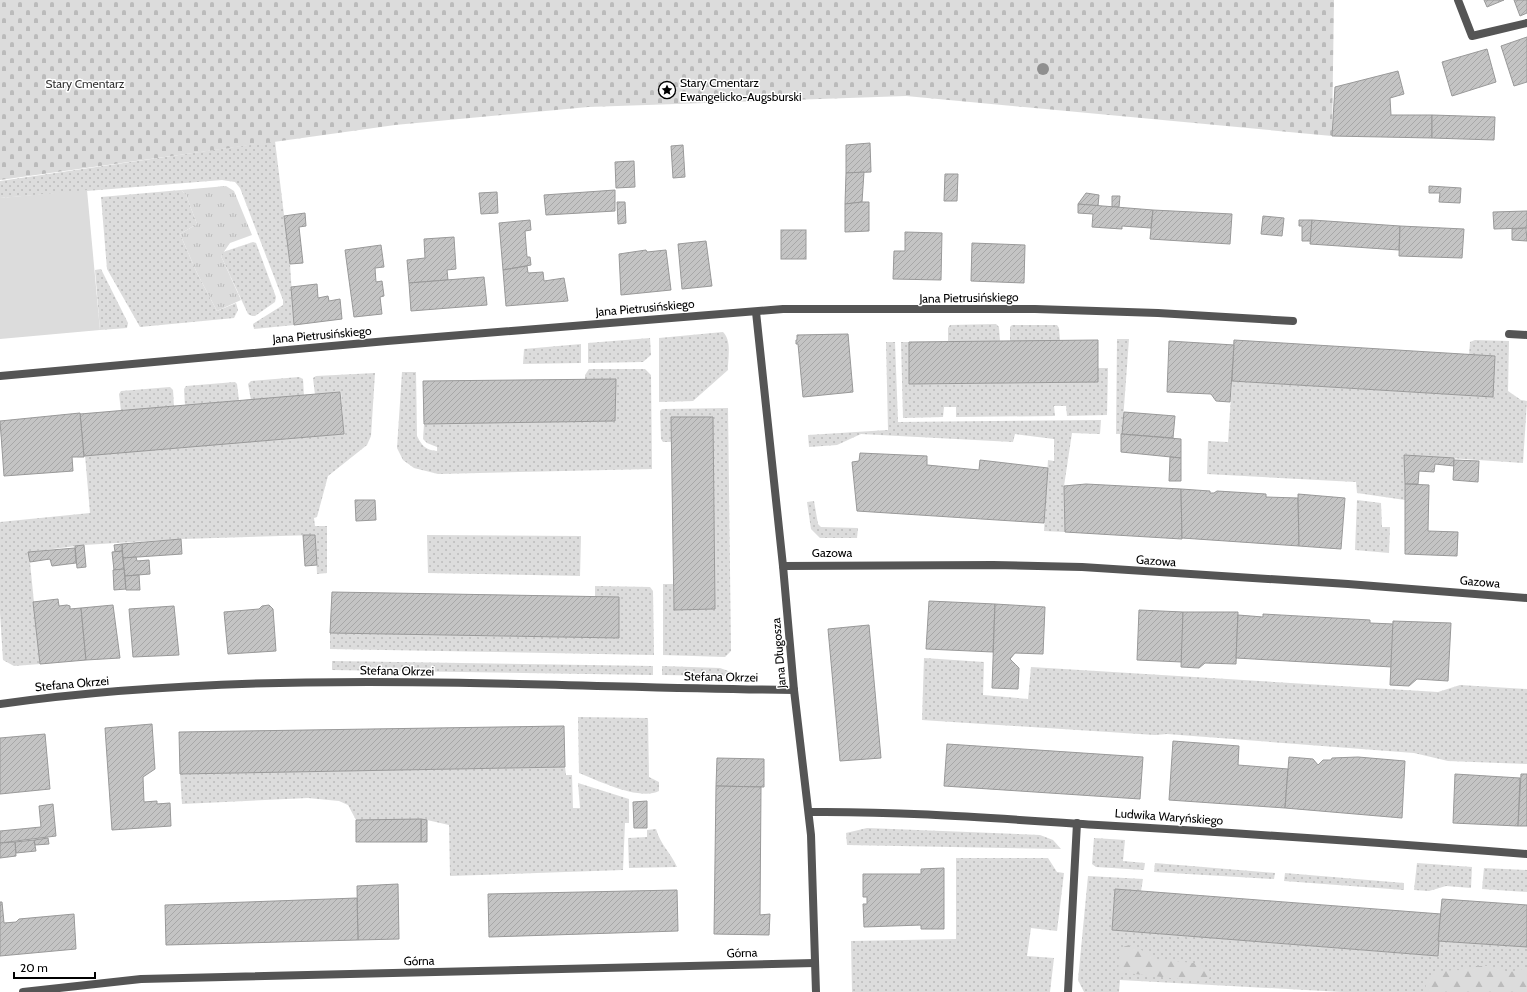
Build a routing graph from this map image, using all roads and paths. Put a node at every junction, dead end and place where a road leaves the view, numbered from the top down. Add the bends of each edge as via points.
1 (1458, 0) edge
2 (1527, 23) edge
3 (756, 312) junction
4 (1293, 321) dead end
5 (1509, 334) dead end
6 (1527, 335) edge
7 (0, 376) edge
8 (783, 566) junction
9 (1527, 598) edge
10 (794, 690) junction
11 (0, 704) edge
12 (808, 812) junction
13 (1076, 823) junction
14 (1527, 854) edge
15 (815, 963) junction
16 (23, 992) edge
17 (816, 992) edge
18 (1068, 992) edge

1 - 2 street via 1472,36
3 - 4 street, Jana Pietrusińskiego via 783,309 1035,309
3 - 7 street, Jana Pietrusińskiego via 387,341
3 - 8 street, Jana Długosza
5 - 6 street
8 - 9 street, Gazowa via 1082,567
8 - 10 street, Jana Długosza
10 - 11 street, Stefana Okrzei via 325,682 210,685
10 - 12 street, Jana Długosza
12 - 13 street, Ludwika Waryńskiego via 860,812
12 - 15 street, Jana Długosza
13 - 14 street, Ludwika Waryńskiego
13 - 18 street
15 - 16 street, Górna via 141,979
15 - 17 street, Jana Długosza

